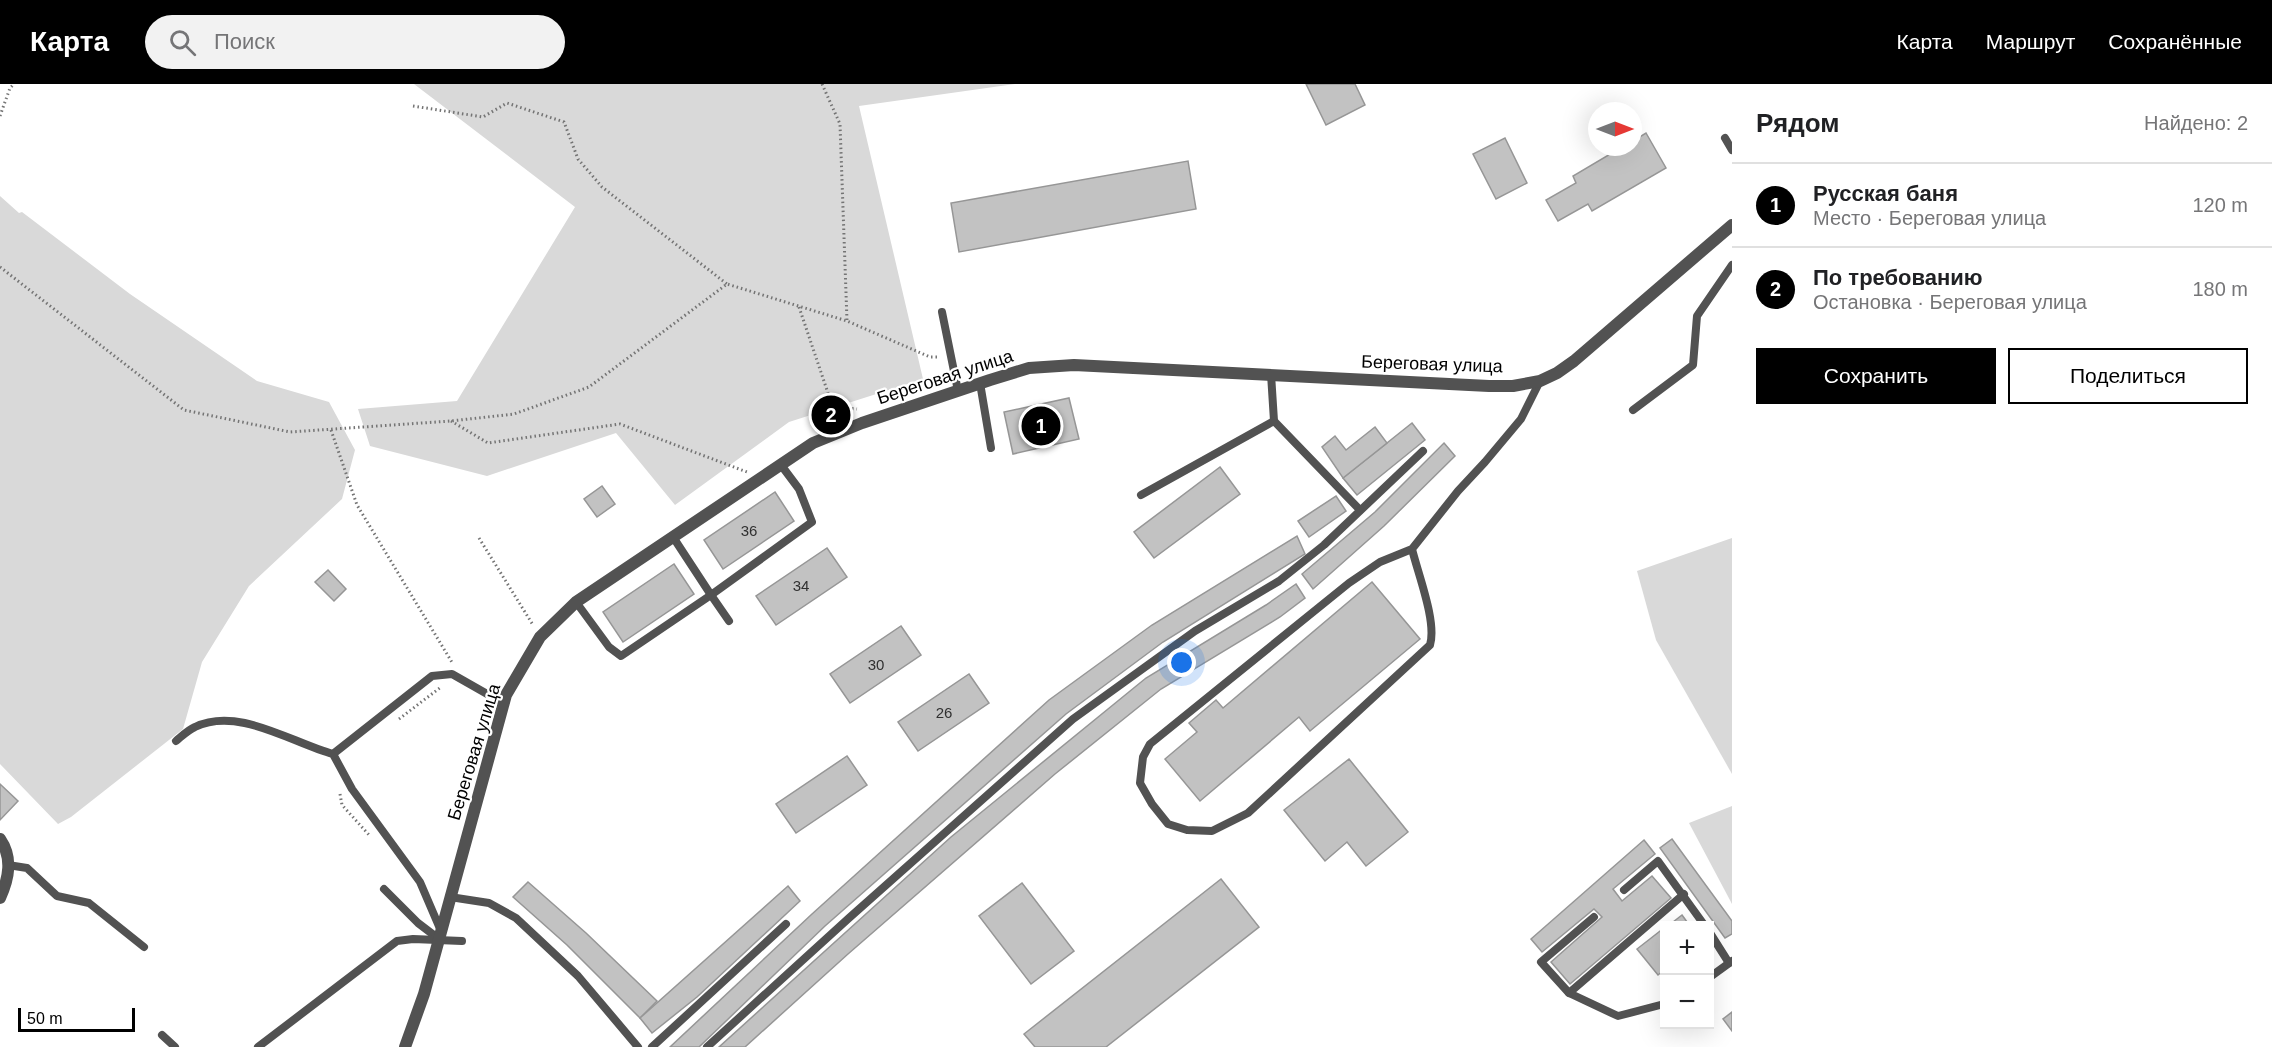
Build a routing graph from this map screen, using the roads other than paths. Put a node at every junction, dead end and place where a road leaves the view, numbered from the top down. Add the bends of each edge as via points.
1 (1725, 138) dead end
2 (1732, 150) edge
3 (1732, 225) edge
4 (1732, 265) edge
5 (942, 312) dead end
6 (1271, 374) junction
7 (1540, 381) junction
8 (980, 383) junction
9 (958, 391) junction
10 (1633, 410) dead end
11 (1274, 421) junction
12 (991, 448) dead end
13 (1423, 451) dead end
14 (781, 465) junction
15 (1141, 495) dead end
16 (1360, 510) junction
17 (673, 537) junction
18 (1412, 549) junction
19 (711, 595) junction
20 (576, 602) junction
21 (729, 621) dead end
22 (503, 704) junction
23 (176, 741) dead end
24 (333, 754) junction
25 (0, 839) edge
26 (8, 865) junction
27 (384, 889) dead end
28 (1624, 890) dead end
29 (1684, 894) junction
30 (450, 897) junction
31 (0, 898) edge
32 (1594, 916) dead end
33 (1702, 921) edge
34 (786, 924) dead end
35 (440, 935) junction
36 (1714, 939) edge
37 (462, 941) dead end
38 (144, 947) dead end
39 (1731, 962) edge
40 (1713, 975) edge
41 (1569, 993) junction
42 (1660, 1005) edge
43 (162, 1035) dead end
44 (175, 1047) edge
45 (258, 1047) edge
46 (405, 1047) edge
47 (638, 1047) edge
48 (652, 1047) edge
49 (707, 1047) edge

1 - 2 lane
3 - 7 street, Береговая улица via 1574,361
4 - 10 lane via 1697,316 1693,366
5 - 9 lane
6 - 7 street, Береговая улица via 1489,386
6 - 8 street, Береговая улица via 1074,365 1029,369
6 - 11 lane
7 - 18 lane via 1521,418
8 - 9 street, Береговая улица
8 - 12 lane
9 - 14 street, Береговая улица via 862,423 813,444
11 - 15 lane
11 - 16 lane
13 - 16 lane
14 - 17 street, Береговая улица
14 - 19 lane via 799,489 812,522
16 - 49 lane via 1279,581 1196,631 1073,719
17 - 19 lane
17 - 20 street, Береговая улица
18 - 18 lane via 1380,562 1349,583 1150,744 1143,757 1140,783 1168,824 1212,831 1248,813 1430,645 1431,621
19 - 20 lane via 621,656 609,647
19 - 21 lane
20 - 22 street, Береговая улица via 540,637
22 - 24 lane via 452,674 432,676
22 - 30 street, Береговая улица
23 - 24 lane via 195,726 242,722
24 - 35 lane via 352,789 420,882
25 - 26 street via 8,854
26 - 31 street via 8,882
26 - 38 lane via 27,868 57,896 89,903
27 - 35 lane via 418,923
28 - 29 lane via 1658,861
29 - 33 lane
29 - 41 lane
30 - 35 street, Береговая улица
30 - 47 lane via 489,903 516,918 578,976
32 - 41 lane via 1541,962
34 - 48 lane
35 - 37 lane
35 - 45 lane via 397,941
35 - 46 street, Береговая улица
36 - 39 lane
39 - 40 lane
41 - 42 lane via 1618,1016
43 - 44 lane

